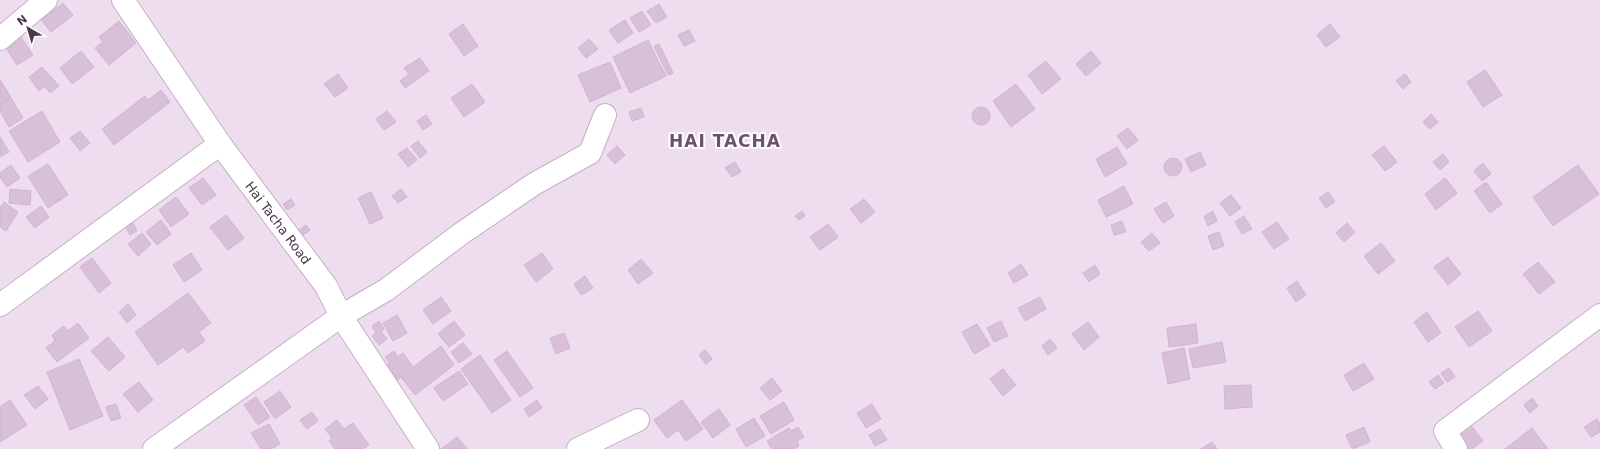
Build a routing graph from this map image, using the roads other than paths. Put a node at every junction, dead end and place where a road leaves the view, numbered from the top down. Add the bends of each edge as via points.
1 (46, 0) edge
2 (131, 5) edge
3 (0, 39) edge
4 (605, 115) dead end
5 (220, 144) junction
6 (0, 305) edge
7 (341, 316) junction
8 (1600, 316) edge
9 (638, 420) dead end
10 (154, 449) edge
11 (428, 449) edge
12 (578, 449) edge
13 (1456, 449) edge

1 - 3 street
2 - 5 street, Hai Tacha Road
4 - 7 street via 590,153 534,184 462,233 386,290
5 - 6 street
5 - 7 street, Hai Tacha Road via 326,286
7 - 10 street
7 - 11 street, Hai Tacha Road
8 - 13 street via 1445,431
9 - 12 street

